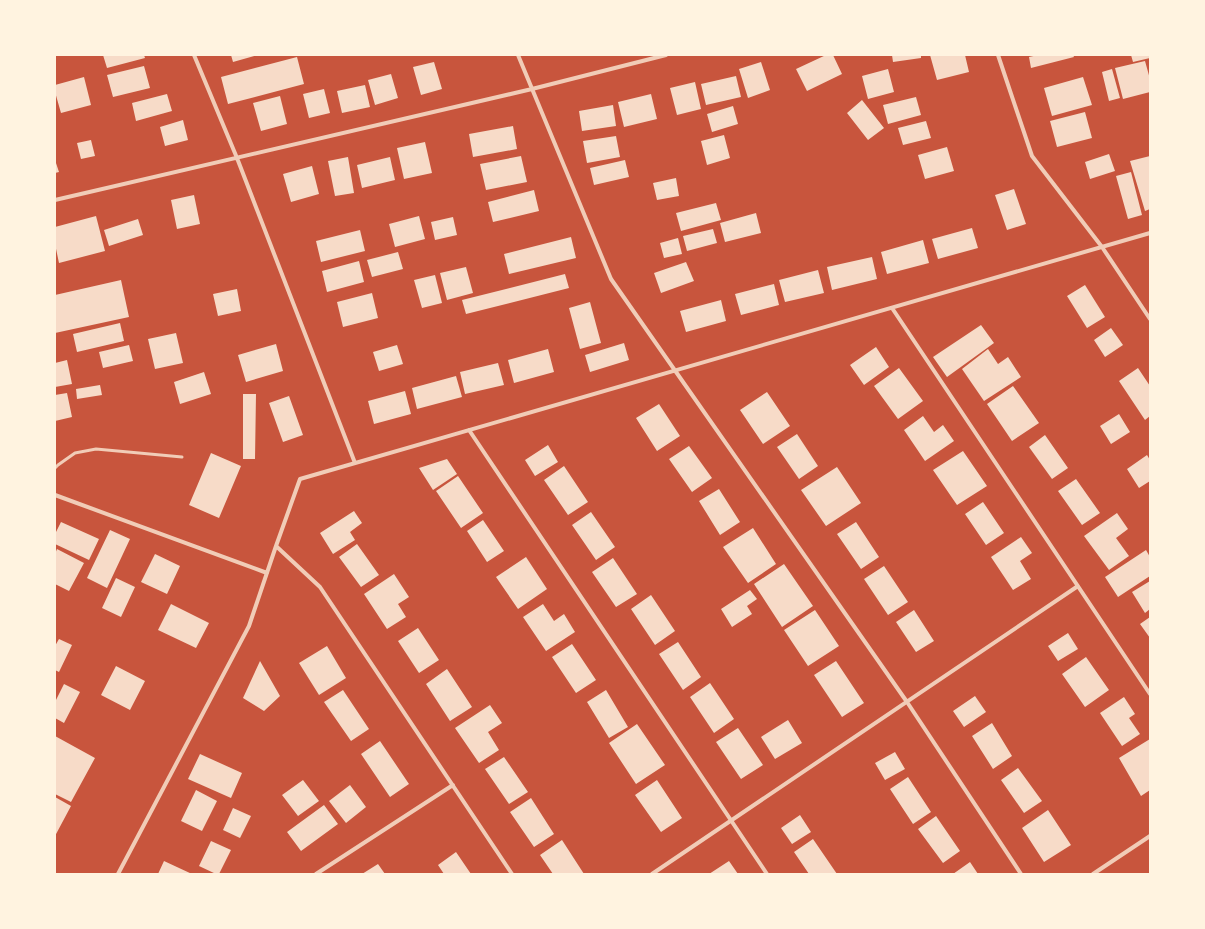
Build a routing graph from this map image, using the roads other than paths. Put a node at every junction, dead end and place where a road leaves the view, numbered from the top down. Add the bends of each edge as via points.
1 (194, 55) edge
2 (518, 55) edge
3 (666, 55) edge
4 (998, 55) edge
5 (532, 89) junction
6 (237, 158) junction
7 (55, 200) edge
8 (1150, 233) edge
9 (1102, 247) junction
10 (892, 308) junction
11 (1150, 319) edge
12 (676, 370) junction
13 (469, 430) junction
14 (182, 458) dead end
15 (355, 463) junction
16 (55, 468) edge
17 (55, 495) edge
18 (276, 546) junction
19 (267, 573) junction
20 (1078, 586) junction
21 (1150, 694) edge
22 (907, 702) junction
23 (453, 785) junction
24 (732, 821) junction
25 (1150, 836) edge
26 (118, 874) edge
27 (316, 874) edge
28 (512, 874) edge
29 (652, 874) edge
30 (767, 874) edge
31 (1021, 874) edge
32 (1093, 874) edge

1 - 6 street
2 - 5 street
3 - 5 street
4 - 9 street via 1032,156
5 - 6 street
5 - 12 street via 611,279
6 - 7 street
6 - 15 street
8 - 9 street
9 - 10 street
9 - 11 street
10 - 12 street
10 - 20 street
12 - 13 street
12 - 22 street
13 - 15 street
13 - 24 street
14 - 16 lane via 96,449 76,453
15 - 18 street via 300,479
17 - 19 street
18 - 19 street
18 - 23 street via 320,587
19 - 26 street via 249,626
20 - 21 street
20 - 22 street
22 - 24 street
22 - 31 street
23 - 27 street
23 - 28 street
24 - 29 street
24 - 30 street
25 - 32 street

